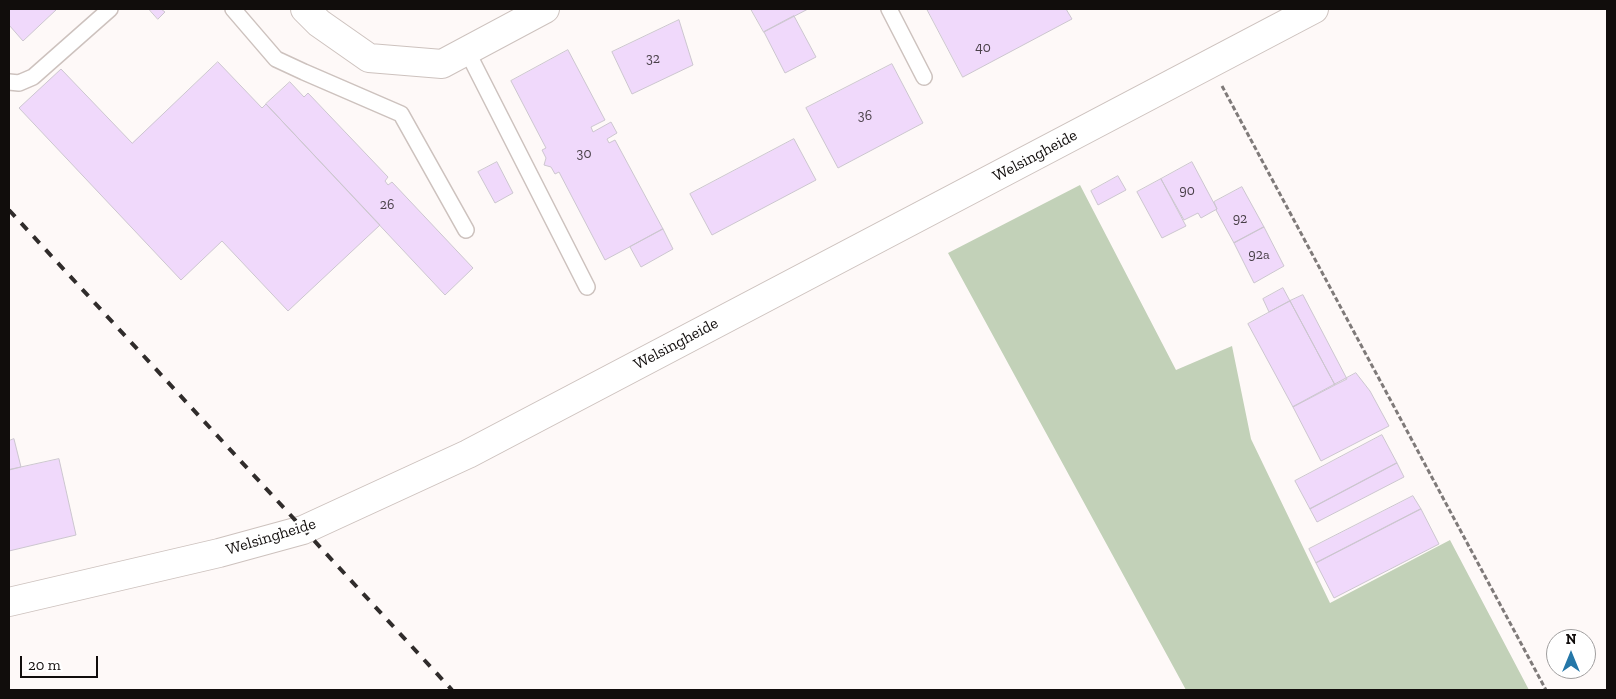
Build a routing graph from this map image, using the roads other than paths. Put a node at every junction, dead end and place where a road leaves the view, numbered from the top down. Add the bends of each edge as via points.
1 (110, 9) edge
2 (233, 9) edge
3 (306, 9) edge
4 (545, 9) edge
5 (889, 9) edge
6 (1314, 9) edge
7 (466, 51) junction
8 (924, 77) dead end
9 (9, 82) edge
10 (466, 230) dead end
11 (587, 287) dead end
12 (9, 602) edge

1 - 9 lane via 33,77 19,83
2 - 10 lane via 276,59 401,114
3 - 7 street via 319,23 369,58 442,64
4 - 7 street
5 - 8 lane
6 - 12 street, Welsingheide via 468,454 303,530
7 - 11 lane

